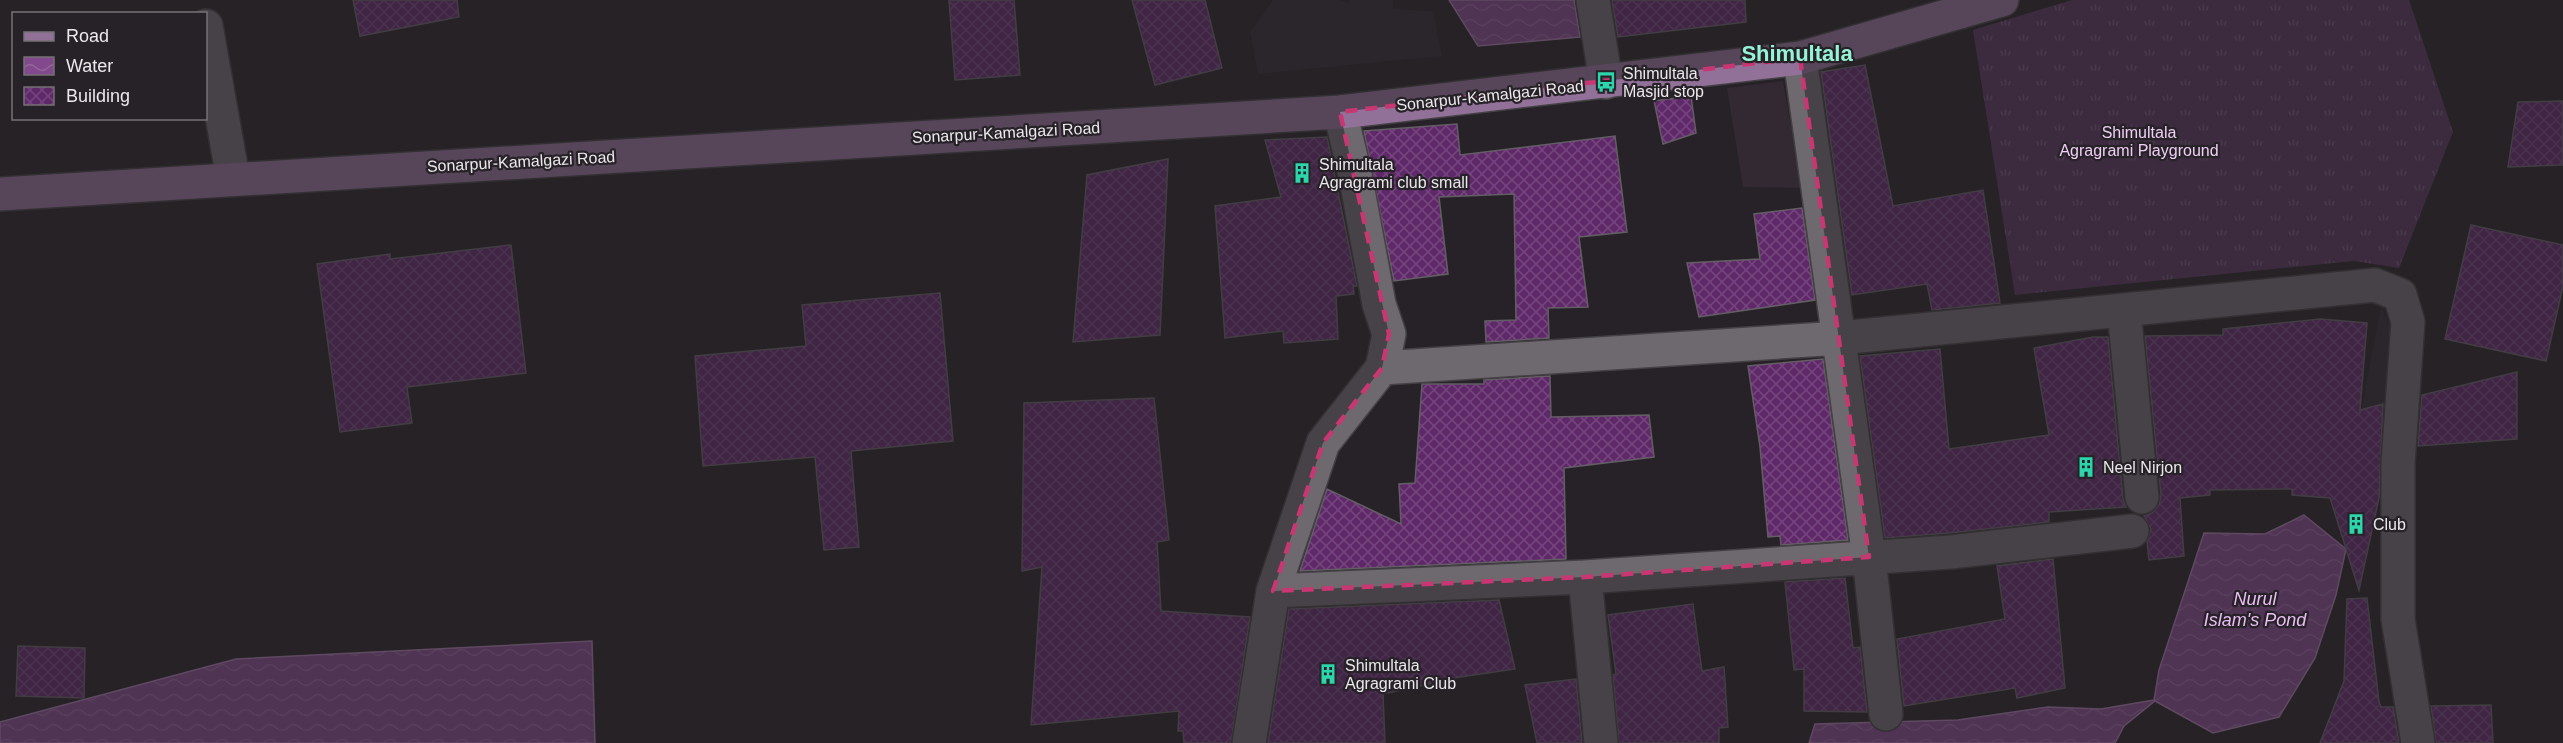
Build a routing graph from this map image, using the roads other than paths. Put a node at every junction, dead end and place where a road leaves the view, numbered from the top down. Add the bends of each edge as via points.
1 (1593, 0) edge
2 (2002, 0) edge
3 (207, 32) edge
4 (1800, 58) junction
5 (1606, 82) junction
6 (1340, 112) junction
7 (233, 178) junction
8 (0, 194) edge
9 (2124, 310) junction
10 (1840, 338) junction
11 (1383, 368) junction
12 (2142, 497) dead end
13 (2132, 531) dead end
14 (1869, 557) junction
15 (1585, 577) junction
16 (1273, 591) junction
17 (1886, 714) dead end
18 (1249, 743) edge
19 (1600, 743) edge
20 (2418, 743) edge

1 - 5 street
2 - 4 main road, Sonarpur-Kamalgazi Road
3 - 7 street
4 - 5 main road, Sonarpur-Kamalgazi Road
4 - 10 street
5 - 6 main road, Sonarpur-Kamalgazi Road
6 - 7 main road, Sonarpur-Kamalgazi Road
6 - 11 street via 1379,304 1389,334
7 - 8 main road, Sonarpur-Kamalgazi Road
9 - 10 street
9 - 12 street
9 - 20 street via 2375,285 2400,295 2408,322 2398,462 2398,619
10 - 11 street
10 - 14 street
11 - 16 street via 1323,443
13 - 14 street via 1951,552
14 - 15 street
14 - 17 street
15 - 16 street
15 - 19 street
16 - 18 street

